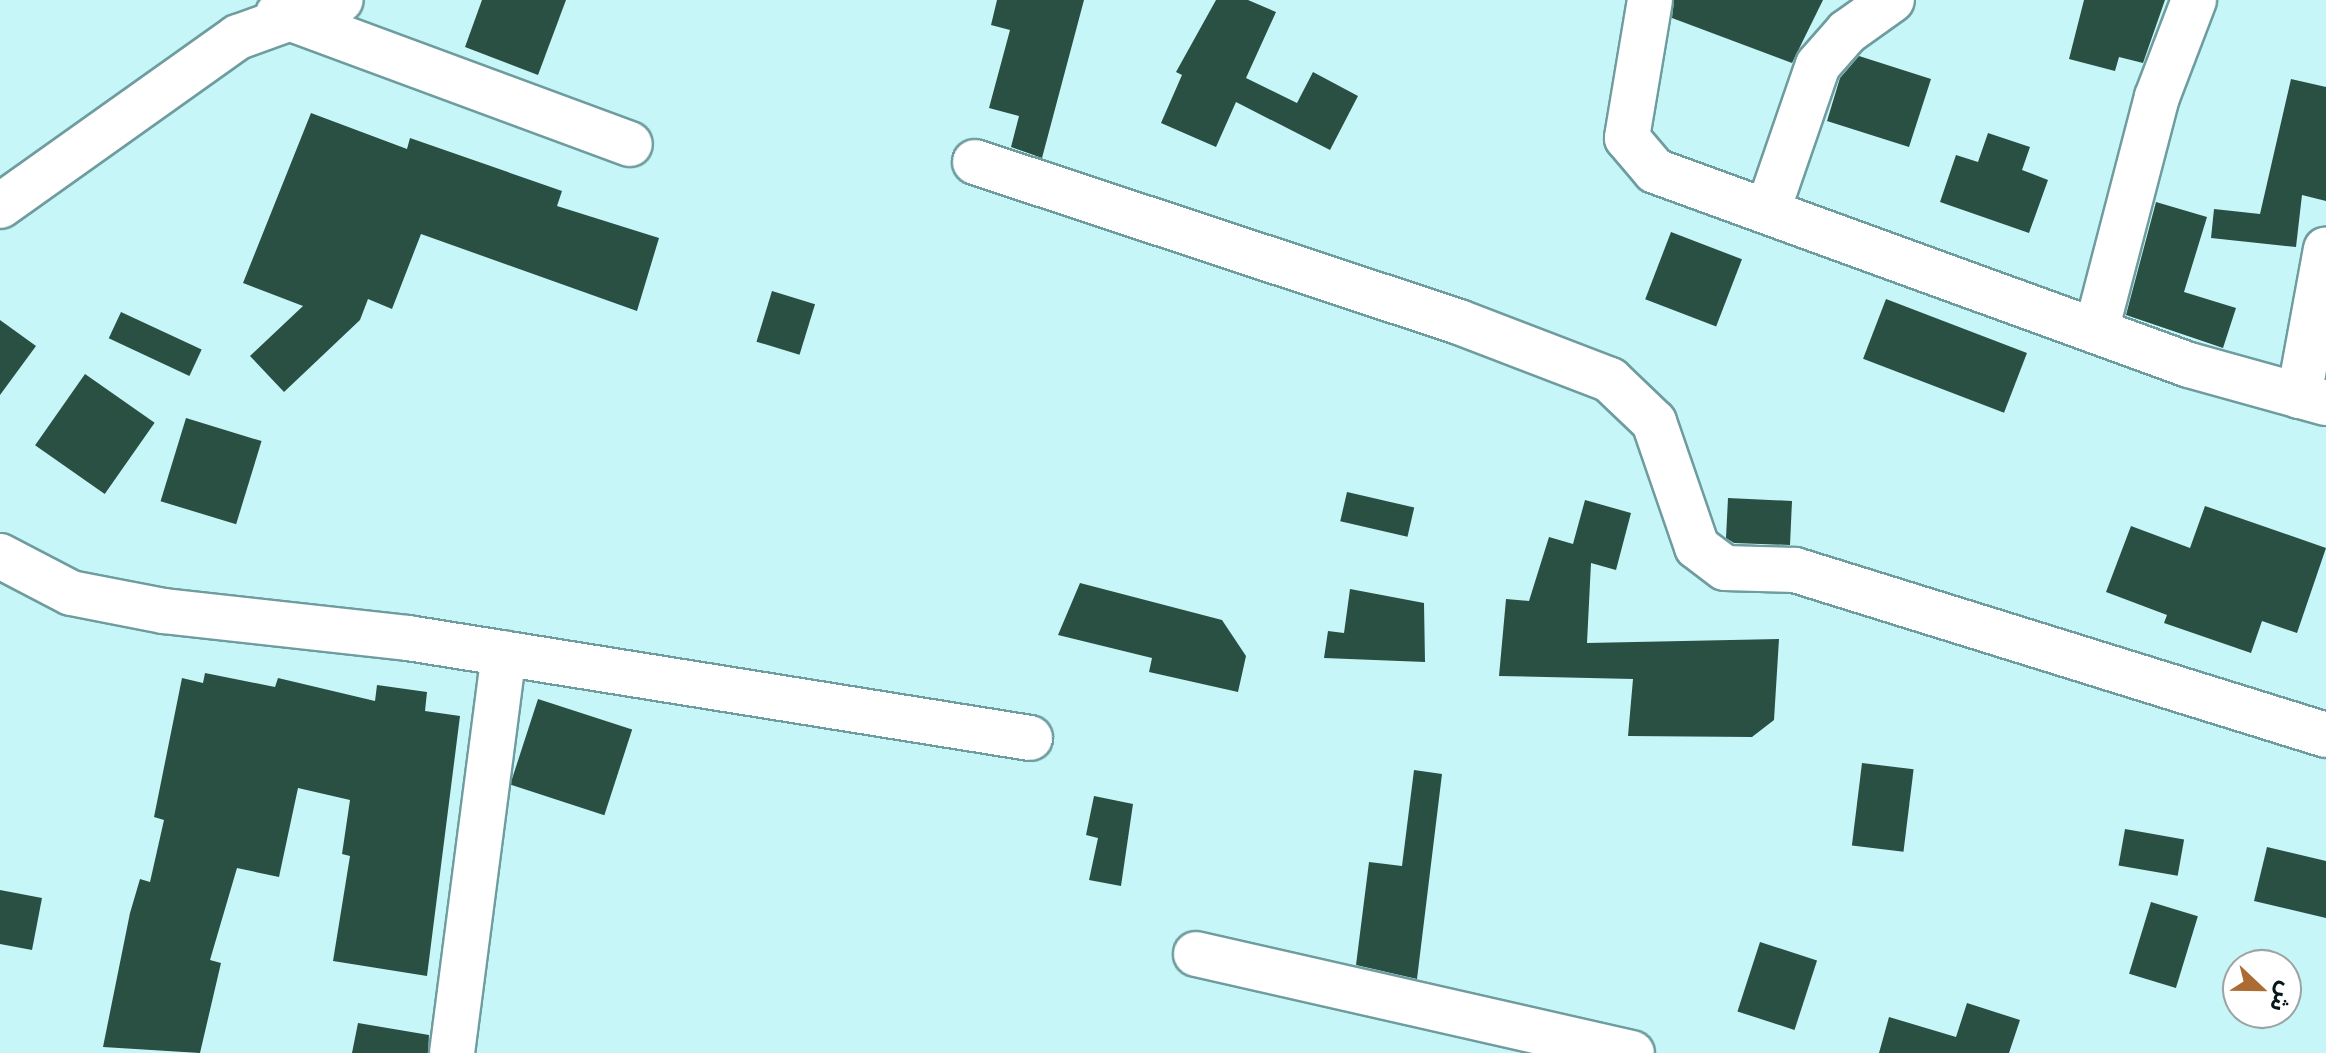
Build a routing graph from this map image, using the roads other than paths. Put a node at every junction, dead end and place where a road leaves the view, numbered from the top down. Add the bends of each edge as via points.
1 (341, 0) edge
2 (1650, 0) edge
3 (1892, 0) edge
4 (2194, 0) edge
5 (273, 10) edge
6 (630, 144) dead end
7 (975, 162) dead end
8 (0, 206) edge
9 (1768, 210) junction
10 (2326, 249) edge
11 (2096, 331) junction
12 (2312, 400) edge
13 (0, 556) edge
14 (504, 653) junction
15 (2326, 735) edge
16 (1030, 738) dead end
17 (1196, 954) dead end
18 (452, 1053) edge
19 (1632, 1053) edge

1 - 5 street
2 - 9 street via 1627,138 1655,171
3 - 9 street via 1847,32 1818,65
4 - 11 street via 2157,97
5 - 6 street
5 - 8 street
7 - 15 street via 1459,322 1610,380 1654,422 1697,547 1725,568 1795,570
9 - 11 street
10 - 12 street
11 - 12 street
13 - 14 street via 71,593 164,611
14 - 16 street
14 - 18 street
17 - 19 street

